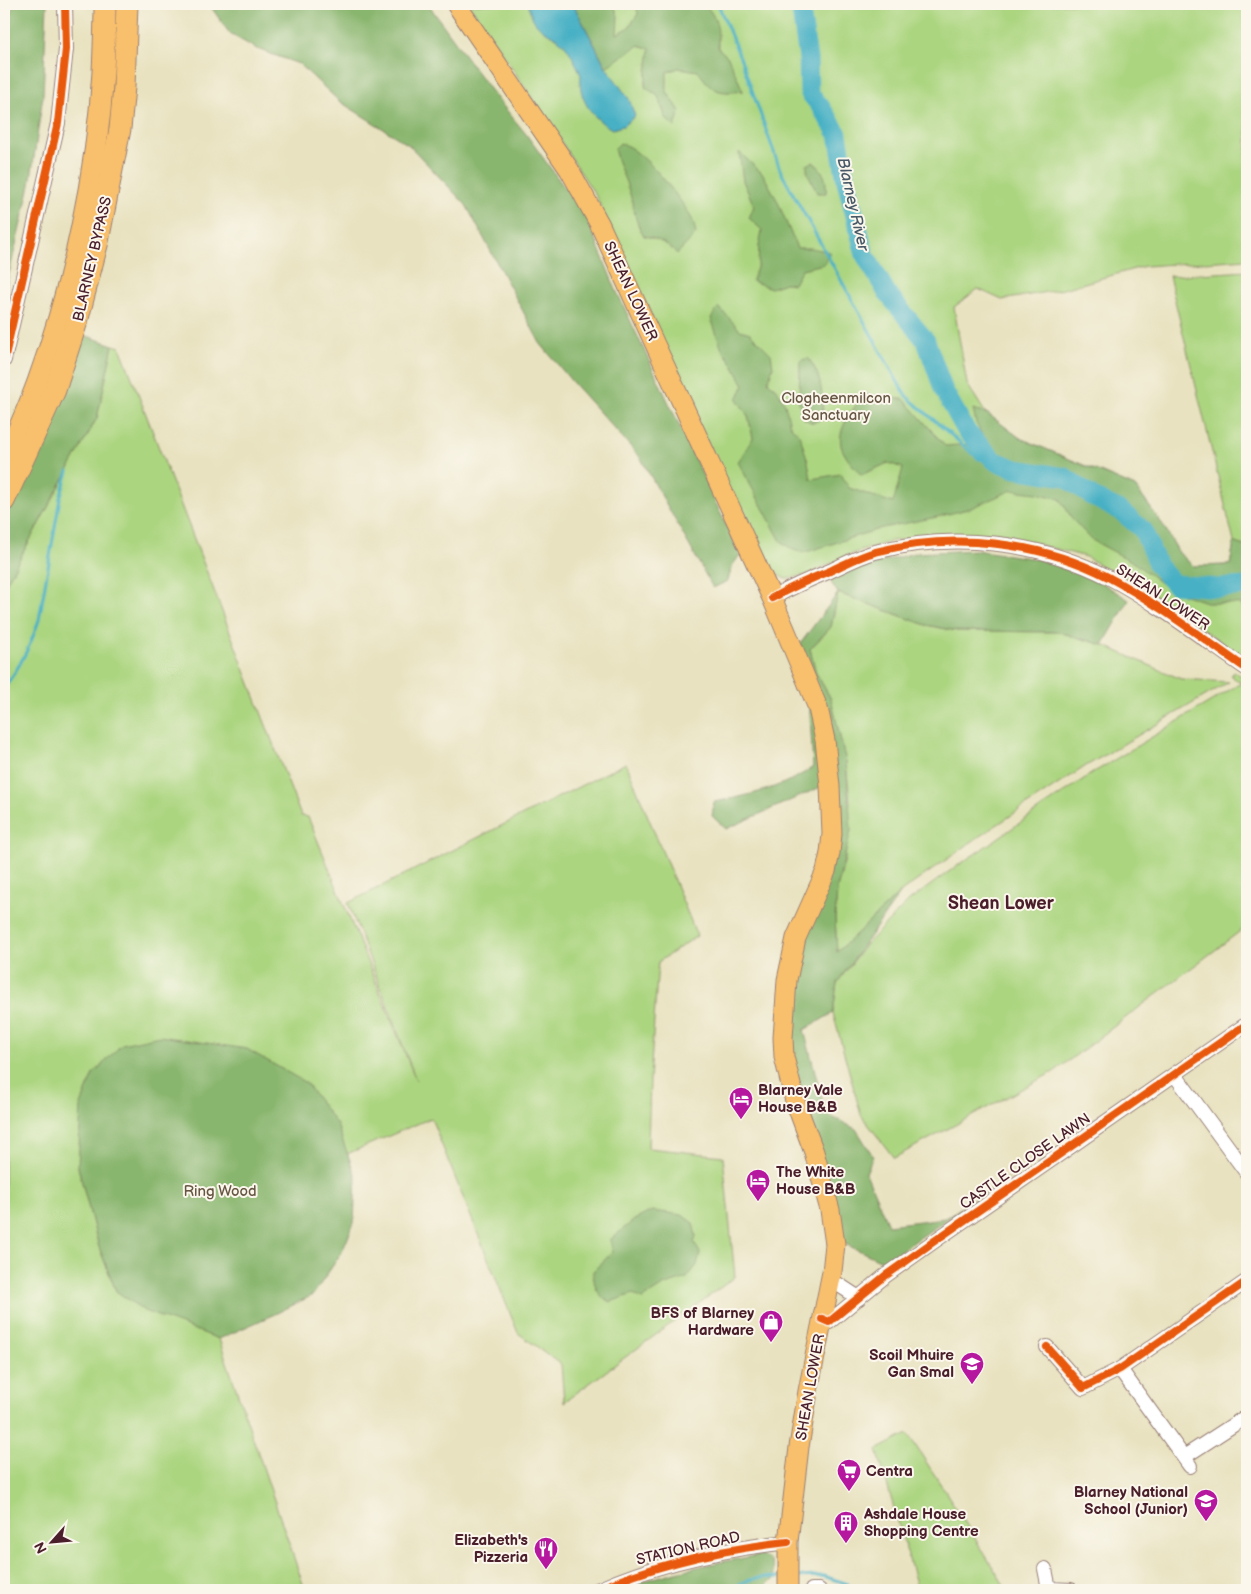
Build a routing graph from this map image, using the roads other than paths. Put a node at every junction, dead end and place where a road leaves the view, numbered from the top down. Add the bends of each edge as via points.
1 (65, 4) edge
2 (105, 4) edge
3 (127, 4) edge
4 (136, 4) edge
5 (456, 4) edge
6 (120, 129) junction
7 (4, 360) edge
8 (4, 462) edge
9 (4, 501) edge
10 (772, 598) junction
11 (1247, 669) edge
12 (1247, 1024) edge
13 (1175, 1075) junction
14 (1247, 1170) edge
15 (1247, 1280) edge
16 (830, 1282) junction
17 (859, 1298) junction
18 (822, 1319) junction
19 (1047, 1347) dead end
20 (1120, 1369) junction
21 (1247, 1416) edge
22 (788, 1550) junction
23 (1045, 1569) dead end
24 (788, 1589) edge
25 (597, 1590) edge
26 (812, 1590) edge
27 (819, 1590) edge
28 (1071, 1590) edge

1 - 7 street via 66,50 58,124
2 - 8 highway, BLARNEY BYPASS via 96,144 79,240 38,383
3 - 6 highway, BLARNEY BYPASS
4 - 6 highway
5 - 10 main road, SHEAN LOWER via 585,195
6 - 9 highway, BLARNEY BYPASS via 98,241 78,318 55,390
10 - 11 street, SHEAN LOWER via 875,552 954,541 1006,545 1074,562 1108,577
10 - 16 main road, SHEAN LOWER via 818,708 830,786 830,853 826,871 796,938 787,980 783,1038 795,1101 830,1210 834,1244
12 - 13 street, CASTLE CLOSE LAWN
13 - 14 street
13 - 17 street, CASTLE CLOSE LAWN via 933,1242
15 - 20 street
16 - 17 street
16 - 18 main road, SHEAN LOWER
17 - 18 street, CASTLE CLOSE LAWN via 829,1322
18 - 22 main road, SHEAN LOWER via 798,1448
19 - 20 street via 1083,1388
20 - 21 street via 1187,1462
22 - 24 main road, SHEAN LOWER
22 - 25 street, STATION ROAD via 759,1545 686,1560
23 - 28 street via 1049,1589
26 - 27 street

